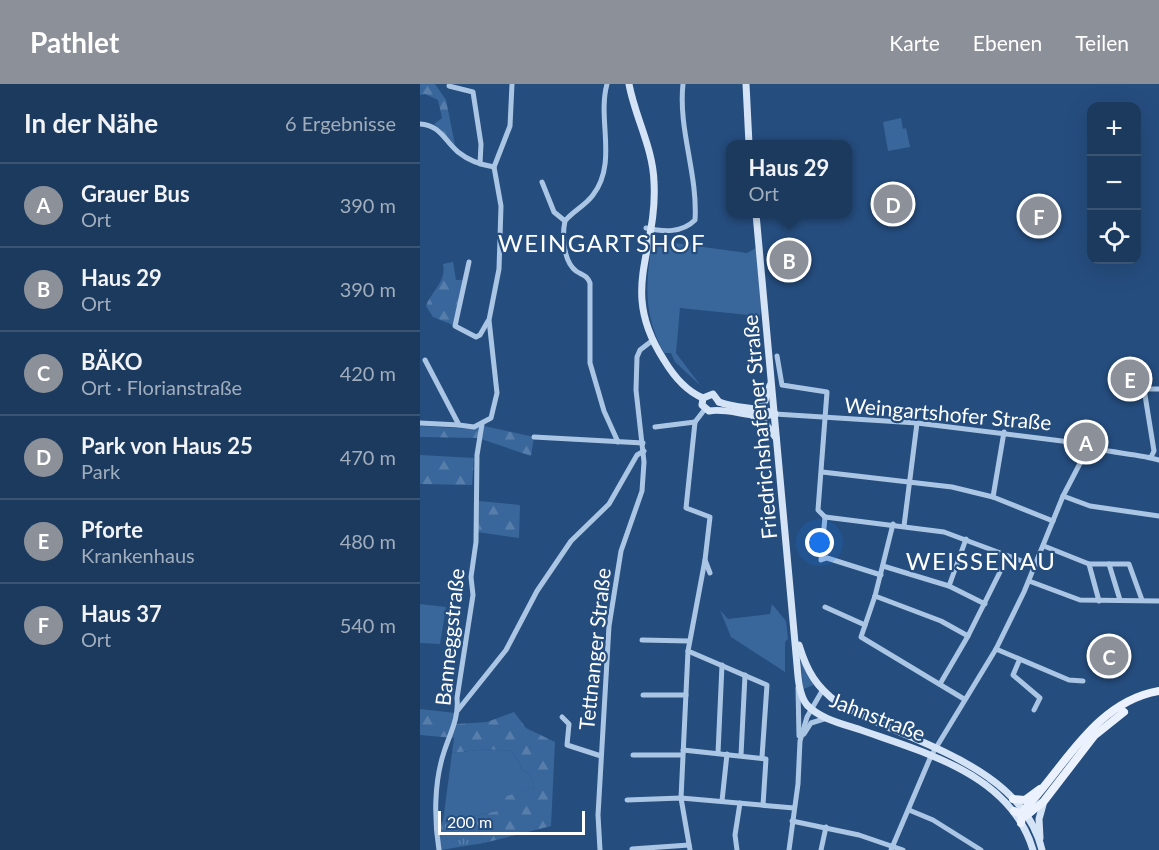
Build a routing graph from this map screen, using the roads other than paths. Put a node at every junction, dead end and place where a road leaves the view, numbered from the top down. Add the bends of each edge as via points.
1 (512, 84) edge
2 (607, 84) edge
3 (629, 84) edge
4 (683, 84) edge
5 (746, 84) edge
6 (449, 86) dead end
7 (420, 124) edge
8 (749, 140) edge
9 (480, 164) junction
10 (494, 167) junction
11 (542, 182) dead end
12 (756, 218) edge
13 (565, 221) junction
14 (648, 229) junction
15 (469, 262) dead end
16 (489, 320) junction
17 (653, 340) junction
18 (777, 357) dead end
19 (425, 360) dead end
20 (772, 380) junction
21 (1159, 389) edge
22 (703, 398) junction
23 (717, 406) junction
24 (705, 409) junction
25 (753, 413) junction
26 (775, 414) junction
27 (826, 418) junction
28 (420, 423) edge
29 (695, 423) junction
30 (917, 423) junction
31 (482, 424) junction
32 (459, 425) junction
33 (654, 427) dead end
34 (1004, 432) junction
35 (534, 437) dead end
36 (777, 440) junction
37 (618, 442) junction
38 (643, 443) junction
39 (1088, 448) junction
40 (644, 451) junction
41 (1151, 458) junction
42 (1159, 460) edge
43 (822, 472) junction
44 (910, 481) junction
45 (1063, 496) junction
46 (993, 497) junction
47 (1159, 516) edge
48 (825, 517) junction
49 (1053, 521) junction
50 (893, 524) junction
51 (904, 526) junction
52 (966, 539) junction
53 (1044, 546) junction
54 (1008, 556) junction
55 (705, 560) junction
56 (1089, 564) junction
57 (1109, 564) junction
58 (883, 566) junction
59 (1035, 566) junction
60 (710, 573) dead end
61 (880, 575) junction
62 (1029, 581) junction
63 (949, 586) junction
64 (875, 596) junction
65 (1120, 600) junction
66 (1142, 600) junction
67 (1099, 601) junction
68 (1159, 601) edge
69 (985, 604) junction
70 (825, 607) dead end
71 (865, 625) junction
72 (968, 636) junction
73 (796, 637) junction
74 (642, 640) dead end
75 (689, 641) junction
76 (996, 649) junction
77 (688, 651) junction
78 (1019, 661) junction
79 (722, 665) junction
80 (745, 675) junction
81 (798, 677) junction
82 (1083, 681) dead end
83 (940, 684) junction
84 (822, 691) junction
85 (1159, 693) edge
86 (643, 695) dead end
87 (686, 695) junction
88 (964, 699) junction
89 (813, 710) junction
90 (1034, 710) dead end
91 (458, 711) junction
92 (562, 717) dead end
93 (827, 718) junction
94 (800, 741) junction
95 (683, 752) junction
96 (933, 752) junction
97 (718, 753) junction
98 (727, 754) junction
99 (633, 755) dead end
100 (741, 755) junction
101 (601, 756) junction
102 (762, 757) junction
103 (1044, 787) junction
104 (681, 798) junction
105 (1014, 799) junction
106 (627, 800) dead end
107 (722, 801) junction
108 (1044, 801) junction
109 (740, 803) junction
110 (763, 805) junction
111 (794, 808) junction
112 (909, 810) junction
113 (1021, 815) junction
114 (792, 821) junction
115 (826, 827) junction
116 (689, 847) edge
117 (1041, 847) edge
118 (892, 848) edge
119 (632, 849) edge
120 (439, 850) edge
121 (600, 850) edge
122 (737, 850) edge
123 (789, 850) edge
124 (821, 850) edge
125 (903, 850) edge
126 (981, 850) edge
127 (1033, 850) edge

1 - 10 street via 510,126
2 - 13 street via 607,147 600,182 592,196
3 - 14 main road via 654,175
4 - 14 street via 695,220 687,228
5 - 8 main road
6 - 9 street via 473,92
7 - 9 street via 437,129 458,152
9 - 10 street
10 - 16 street, Banneggstraße via 501,206 499,269
11 - 13 street via 554,212
12 - 20 main road, Friedrichshafener Straße
13 - 37 street via 569,262 590,283 590,363
14 - 17 main road via 640,296
15 - 16 street via 455,326 476,337
16 - 31 street, Banneggstraße via 497,393 491,418
17 - 22 main road via 680,381
17 - 38 street, Tettnanger Straße via 637,357 636,390
18 - 27 street via 782,385 827,392
19 - 32 street
20 - 25 main road via 765,401
20 - 26 main road, Friedrichshafener Straße
21 - 41 street via 1144,389 1154,451
22 - 23 main road via 713,394
22 - 24 main road
23 - 24 main road
23 - 25 main road
24 - 29 street
25 - 26 main road
25 - 36 main road
26 - 27 street, Weingartshofer Straße
26 - 36 main road, Friedrichshafener Straße
27 - 30 street, Weingartshofer Straße
27 - 43 street
28 - 32 street
29 - 33 street
29 - 55 street via 686,508 710,517
30 - 34 street, Weingartshofer Straße
30 - 44 street
31 - 32 street
31 - 91 street, Banneggstraße via 477,455 473,595
34 - 39 street, Weingartshofer Straße via 1078,443
34 - 46 street
35 - 37 street
36 - 73 main road, Friedrichshafener Straße
37 - 38 street
38 - 40 street, Tettnanger Straße
39 - 41 street, Weingartshofer Straße
39 - 45 street
40 - 91 street via 637,454 609,504 571,541 537,591 506,650
40 - 101 street, Tettnanger Straße via 642,491 615,579
41 - 42 street, Weingartshofer Straße
43 - 44 street
43 - 48 street via 818,510
44 - 46 street
44 - 51 street
45 - 47 street via 1100,508
45 - 49 street
46 - 49 street
48 - 50 street
48 - 61 street via 821,560 827,558
49 - 53 street
50 - 51 street
50 - 58 street
51 - 52 street
52 - 54 street
52 - 63 street
53 - 56 street
53 - 59 street
54 - 59 street
54 - 69 street
55 - 60 street
55 - 75 street
56 - 57 street
56 - 67 street
57 - 65 street
57 - 66 street via 1129,564
58 - 61 street
58 - 63 street
59 - 62 street
61 - 64 street
62 - 67 street via 1080,600
62 - 76 street
63 - 69 street
64 - 71 street
64 - 72 street via 941,621
65 - 66 street
65 - 67 street
66 - 68 street
69 - 72 street
70 - 71 street
71 - 83 street via 861,637
72 - 83 street
73 - 81 main road, Friedrichshafener Straße
73 - 84 main road, Friedrichshafener Straße via 805,665
74 - 75 street
75 - 77 street
76 - 78 street
76 - 88 street
77 - 79 street
77 - 87 street
78 - 82 street via 1069,680
78 - 90 street via 1013,675 1040,698
79 - 80 street
79 - 97 street
80 - 100 street
80 - 102 street via 767,684
81 - 89 main road, Jahnstraße via 805,701
81 - 94 street
83 - 88 street
84 - 89 street
84 - 96 main road, Jahnstraße via 852,711
85 - 103 main road via 1134,701 1101,721 1071,750
85 - 108 main road via 1123,712 1100,731
86 - 87 street
87 - 95 street
88 - 96 street
89 - 93 main road, Jahnstraße
89 - 94 street
91 - 120 street, Banneggstraße via 443,753 437,796
92 - 101 street, Tettnanger Straße via 569,724 567,745
93 - 94 street via 811,723
93 - 96 main road, Jahnstraße
94 - 111 street
95 - 97 street
95 - 99 street
95 - 104 street
96 - 105 main road, Jahnstraße via 985,774
96 - 112 street
96 - 113 main road, Jahnstraße via 982,781
97 - 98 street
98 - 100 street
98 - 107 street
100 - 102 street
101 - 121 street, Tettnanger Straße
102 - 110 street via 768,763
103 - 105 main road via 1024,800
103 - 113 main road
104 - 106 street
104 - 107 street
104 - 116 street
105 - 113 main road, Jahnstraße
107 - 109 street
108 - 113 main road
108 - 117 main road via 1039,819
109 - 110 street
109 - 122 street
110 - 111 street
111 - 114 street
112 - 118 street
112 - 126 street
113 - 117 main road, Jahnstraße
113 - 127 main road, Jahnstraße
114 - 115 street
114 - 123 street
115 - 118 street
115 - 124 street
116 - 119 street
118 - 125 street

